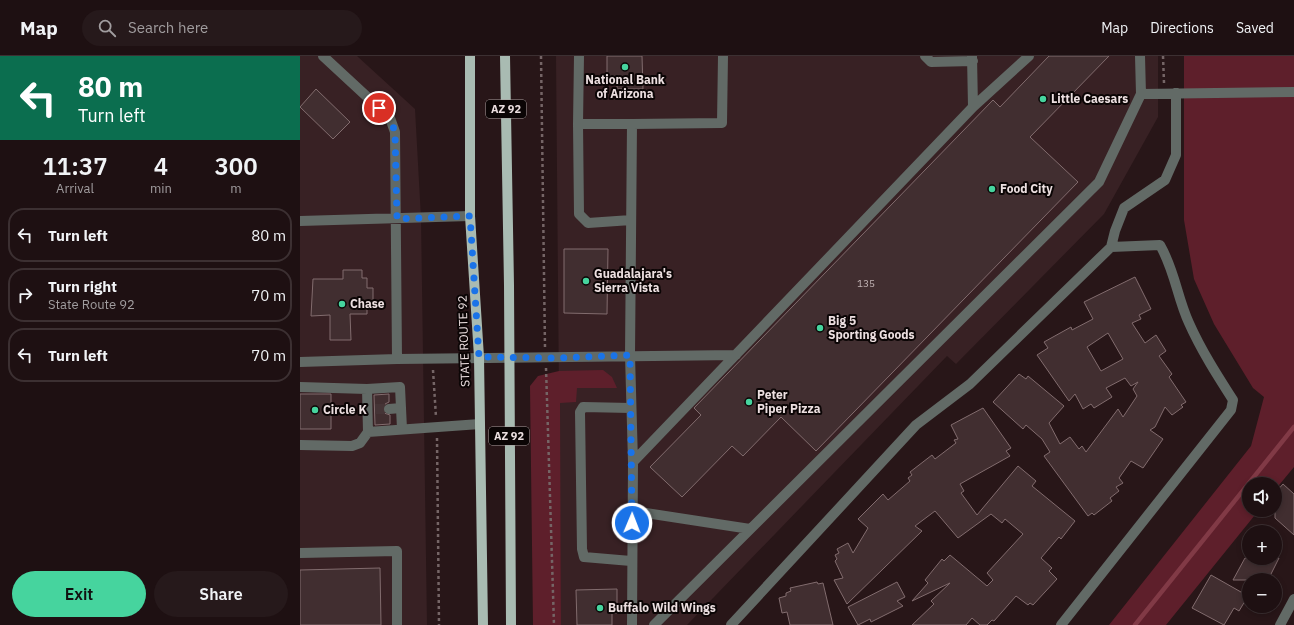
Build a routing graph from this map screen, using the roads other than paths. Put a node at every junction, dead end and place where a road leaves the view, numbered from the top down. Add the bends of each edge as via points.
1 (323, 56) edge
2 (470, 56) edge
3 (505, 56) edge
4 (578, 56) edge
5 (723, 56) edge
6 (925, 56) edge
7 (1029, 56) edge
8 (1140, 56) edge
9 (972, 59) edge
10 (1294, 92) edge
11 (1176, 93) junction
12 (1141, 94) junction
13 (973, 107) junction
14 (578, 124) junction
15 (632, 124) junction
16 (470, 216) junction
17 (397, 219) junction
18 (631, 220) junction
19 (300, 221) edge
20 (1111, 248) junction
21 (630, 355) junction
22 (736, 355) junction
23 (479, 357) junction
24 (509, 357) junction
25 (397, 359) junction
26 (300, 362) edge
27 (300, 387) edge
28 (367, 389) junction
29 (401, 408) junction
30 (631, 408) junction
31 (389, 409) tunnel mouth
32 (480, 424) junction
33 (402, 429) junction
34 (368, 432) junction
35 (300, 445) edge
36 (633, 462) junction
37 (633, 511) junction
38 (750, 529) junction
39 (300, 553) edge
40 (631, 561) junction
41 (1294, 599) edge
42 (398, 625) edge
43 (483, 625) edge
44 (510, 625) edge
45 (632, 625) edge
46 (654, 625) edge
47 (731, 625) edge
48 (1061, 625) edge
49 (1280, 625) edge

1 - 17 street via 390,118 395,132
2 - 16 main road, STATE ROUTE 92 / AZ 92
3 - 24 main road, AZ 92
4 - 14 street
5 - 15 street via 722,123
6 - 9 street via 931,62
7 - 13 street
8 - 12 street
9 - 13 street
10 - 11 street
11 - 12 street
11 - 20 street via 1176,155 1165,180 1124,208
12 - 38 street via 1099,182
13 - 22 street
14 - 15 street
14 - 18 street via 579,214 582,220 588,223
15 - 18 street
16 - 17 street
16 - 23 main road, STATE ROUTE 92 / AZ 92
17 - 19 street
17 - 25 street
18 - 21 street
20 - 47 street via 970,384 916,425
20 - 48 street via 1160,245 1170,263 1188,321 1233,400 1231,410
21 - 22 street
21 - 24 street
21 - 30 street
22 - 36 street
23 - 24 street
23 - 25 street
23 - 32 main road, STATE ROUTE 92 / AZ 92
24 - 44 main road, AZ 92
25 - 26 street
27 - 28 street
28 - 29 street via 400,388
28 - 34 street via 371,409
29 - 31 street
29 - 33 street
30 - 36 street
30 - 40 street via 583,407 580,412 584,557
32 - 33 street
32 - 43 main road, STATE ROUTE 92 / AZ 92
33 - 34 street
34 - 35 street via 360,443 352,446
36 - 37 street
37 - 38 street
37 - 40 street
38 - 46 street
39 - 42 street via 397,551
40 - 45 street
41 - 49 street

